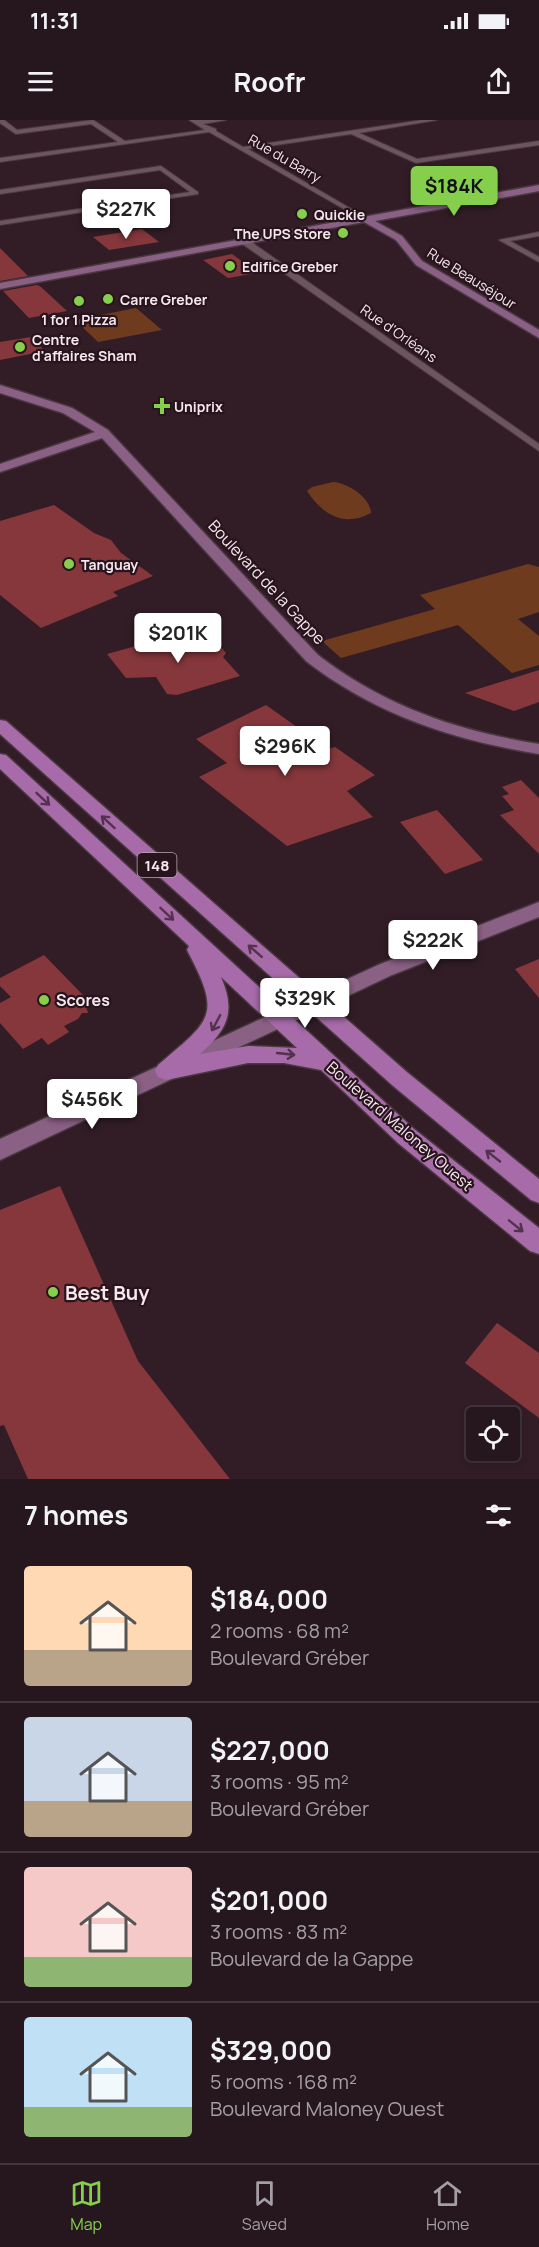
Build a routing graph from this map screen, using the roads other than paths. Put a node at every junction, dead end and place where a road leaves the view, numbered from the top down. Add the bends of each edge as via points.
1 (0, 120) edge
2 (223, 120) edge
3 (434, 120) edge
4 (91, 121) edge
5 (195, 122) edge
6 (214, 130) junction
7 (352, 132) junction
8 (124, 143) junction
9 (539, 143) edge
10 (244, 148) junction
11 (0, 160) edge
12 (539, 188) edge
13 (0, 192) edge
14 (364, 219) junction
15 (0, 223) edge
16 (539, 234) edge
17 (244, 241) junction
18 (539, 260) edge
19 (82, 270) junction
20 (0, 281) edge
21 (0, 286) edge
22 (539, 335) edge
23 (0, 389) edge
24 (104, 433) junction
25 (539, 448) edge
26 (0, 468) edge
27 (0, 725) edge
28 (539, 749) edge
29 (0, 759) edge
30 (539, 909) edge
31 (187, 932) junction
32 (315, 1004) junction
33 (280, 1019) junction
34 (329, 1064) junction
35 (166, 1071) junction
36 (0, 1150) edge
37 (539, 1193) edge
38 (539, 1243) edge

1 - 4 street via 16,132
2 - 5 street
3 - 7 street
4 - 8 street
5 - 6 street, Rue du Barry
6 - 8 street
6 - 10 street, Rue du Barry
7 - 9 street via 416,161
7 - 10 street
8 - 11 street
10 - 14 street, Rue du Barry
12 - 14 street
13 - 15 street via 161,168 196,193
14 - 17 street
14 - 22 street, Rue Beauséjour via 399,238 419,263
16 - 18 street via 503,240
17 - 19 street
17 - 25 street, Rue d'Orléans
19 - 20 street
19 - 21 street
23 - 24 street, Boulevard de la Gappe via 65,409
24 - 26 street
24 - 28 street, Boulevard de la Gappe via 334,677 378,703 410,716 480,738
32 -> 27 main road, 148
29 -> 31 main road, Boulevard Maloney Ouest / 148
30 - 32 street via 385,970
31 - 33 main road, Boulevard Maloney Ouest / 148
31 -> 35 main road via 212,976 222,1007 212,1031
32 - 33 street
37 -> 32 main road, 148
33 - 34 main road, Boulevard Maloney Ouest / 148
33 - 35 street
35 -> 34 main road via 215,1058 261,1052 295,1054
34 -> 38 main road, Boulevard Maloney Ouest / 148 via 406,1136
35 - 36 street

